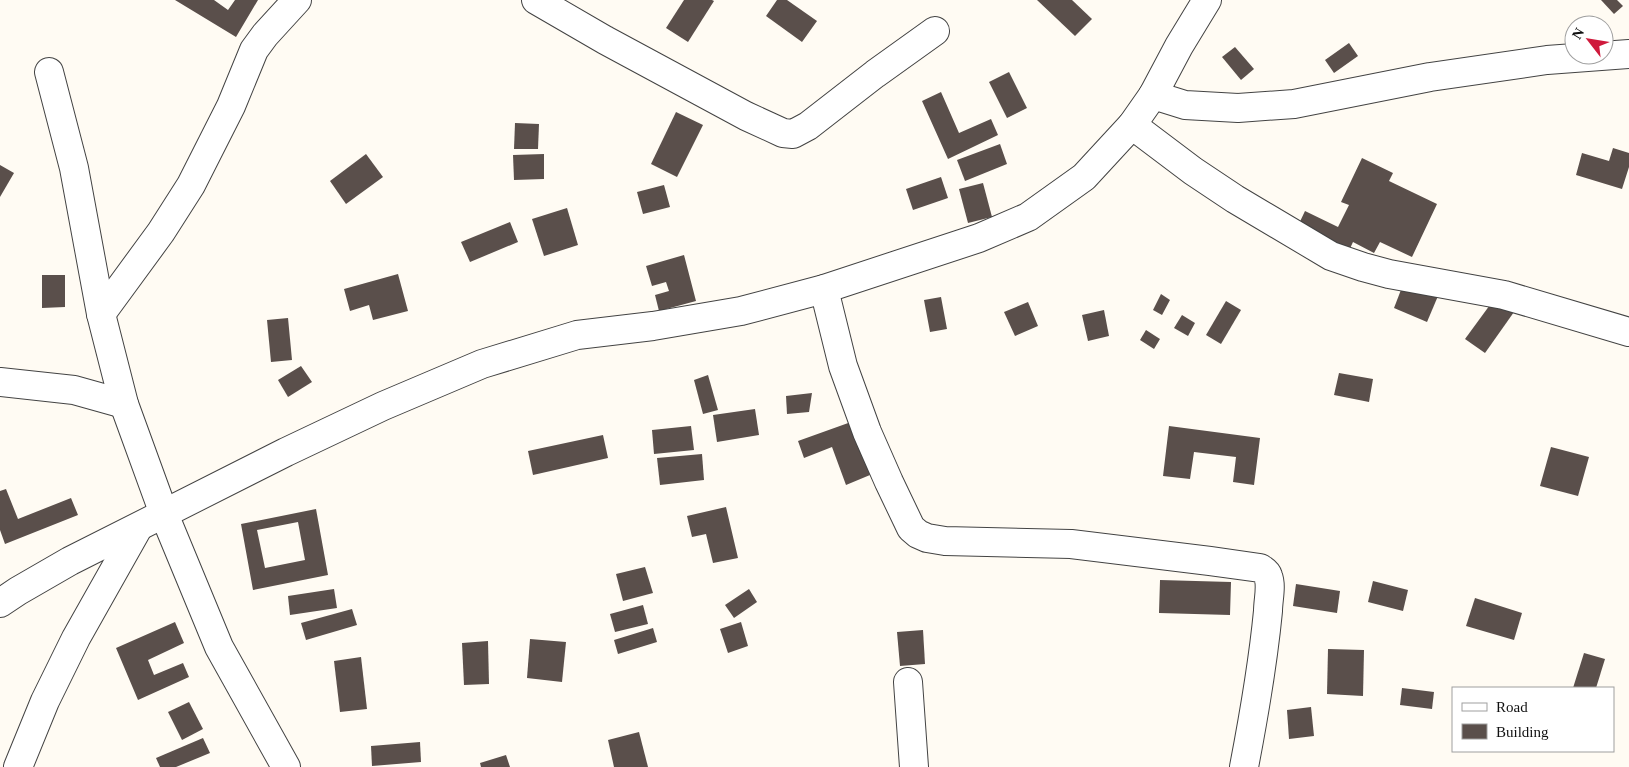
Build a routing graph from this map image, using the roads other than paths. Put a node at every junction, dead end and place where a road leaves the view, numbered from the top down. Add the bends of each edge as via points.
1 (297, 0) edge
2 (536, 0) edge
3 (1207, 0) edge
4 (935, 32) dead end
5 (1629, 54) edge
6 (49, 72) dead end
7 (1153, 95) junction
8 (1132, 125) junction
9 (824, 288) junction
10 (102, 314) junction
11 (1629, 332) edge
12 (0, 382) edge
13 (124, 404) junction
14 (164, 514) junction
15 (138, 528) junction
16 (0, 603) edge
17 (908, 682) dead end
18 (18, 767) edge
19 (286, 767) edge
20 (914, 767) edge
21 (1244, 767) edge

1 - 10 street via 254,50 191,185 162,232
2 - 4 street via 746,116 783,133 793,134
3 - 7 street
5 - 7 street via 1547,60 1440,76 1294,104 1238,108 1185,105
6 - 10 street via 74,168
7 - 8 street
8 - 9 street via 1084,177 1028,217 979,238
8 - 11 street via 1193,171 1331,256 1390,274 1504,295
9 - 14 street via 741,312 577,335 482,364 382,406
9 - 21 street via 843,366 867,432 911,528 918,534 944,541 1071,544 1260,568 1266,572 1270,588 1267,621
10 - 13 street
12 - 13 street via 74,390
13 - 14 street
14 - 15 street
14 - 19 street via 219,647
15 - 16 street via 70,561
15 - 18 street via 76,638
17 - 20 street

